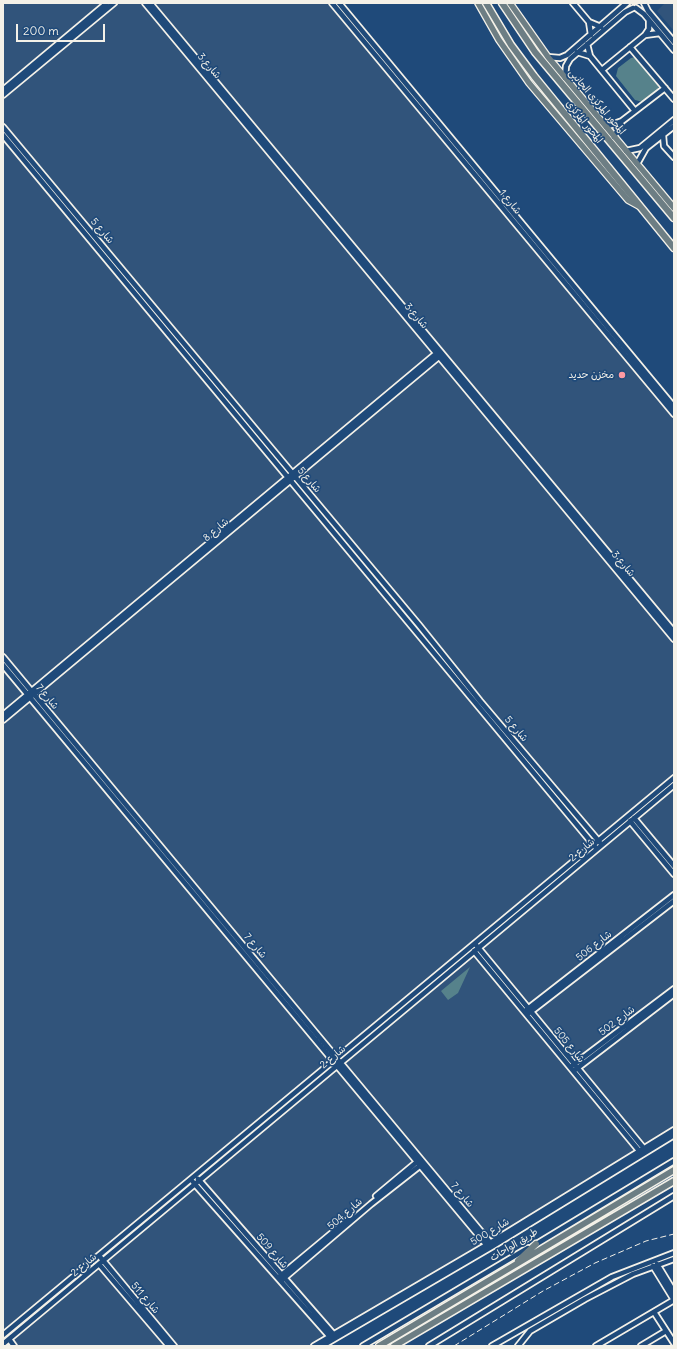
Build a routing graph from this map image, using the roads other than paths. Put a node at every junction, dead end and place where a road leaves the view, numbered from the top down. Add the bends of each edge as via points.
1 (108, 3) edge
2 (114, 3) edge
3 (145, 3) edge
4 (150, 3) edge
5 (332, 3) edge
6 (339, 3) edge
7 (478, 3) edge
8 (486, 3) edge
9 (502, 3) edge
10 (510, 3) edge
11 (572, 3) edge
12 (627, 3) edge
13 (643, 3) edge
14 (634, 8) junction
15 (649, 20) junction
16 (589, 22) junction
17 (601, 27) junction
18 (660, 33) junction
19 (591, 35) junction
20 (645, 35) junction
21 (674, 42) edge
22 (587, 44) junction
23 (630, 47) junction
24 (674, 50) edge
25 (577, 52) junction
26 (590, 56) junction
27 (548, 57) junction
28 (602, 70) junction
29 (565, 78) junction
30 (665, 88) junction
31 (3, 90) edge
32 (3, 95) edge
33 (674, 99) edge
34 (635, 111) junction
35 (674, 120) edge
36 (622, 121) junction
37 (674, 126) edge
38 (3, 127) edge
39 (606, 127) junction
40 (3, 135) edge
41 (663, 135) junction
42 (614, 137) junction
43 (653, 143) junction
44 (664, 146) junction
45 (626, 151) junction
46 (674, 157) edge
47 (637, 164) junction
48 (665, 202) junction
49 (639, 206) junction
50 (674, 208) edge
51 (674, 218) edge
52 (674, 248) edge
53 (380, 284) junction
54 (439, 354) junction
55 (665, 399) junction
56 (674, 407) edge
57 (674, 414) edge
58 (291, 477) junction
59 (674, 632) edge
60 (429, 637) junction
61 (674, 639) edge
62 (424, 641) junction
63 (3, 658) edge
64 (3, 665) edge
65 (30, 694) junction
66 (3, 715) edge
67 (3, 720) edge
68 (674, 778) edge
69 (674, 785) edge
70 (634, 818) junction
71 (630, 822) junction
72 (600, 843) junction
73 (595, 847) junction
74 (674, 866) edge
75 (674, 874) edge
76 (674, 895) edge
77 (674, 901) edge
78 (660, 908) junction
79 (475, 943) junction
80 (478, 948) junction
81 (474, 951) junction
82 (674, 989) edge
83 (674, 994) edge
84 (528, 1012) junction
85 (335, 1059) junction
86 (339, 1064) junction
87 (573, 1068) junction
88 (674, 1130) edge
89 (674, 1135) edge
90 (233, 1144) junction
91 (237, 1150) junction
92 (643, 1152) junction
93 (420, 1162) junction
94 (674, 1162) edge
95 (674, 1170) edge
96 (196, 1175) junction
97 (191, 1179) junction
98 (199, 1180) junction
99 (674, 1181) edge
100 (194, 1184) junction
101 (674, 1196) edge
102 (241, 1228) junction
103 (237, 1232) junction
104 (536, 1244) junction
105 (490, 1245) junction
106 (674, 1253) edge
107 (98, 1256) junction
108 (674, 1259) edge
109 (101, 1262) junction
110 (655, 1265) junction
111 (509, 1269) junction
112 (280, 1278) junction
113 (674, 1292) edge
114 (674, 1300) edge
115 (654, 1312) junction
116 (532, 1322) junction
117 (535, 1328) junction
118 (666, 1331) junction
119 (4, 1334) edge
120 (333, 1337) junction
121 (7, 1340) edge
122 (674, 1343) edge
123 (494, 1345) edge
124 (9, 1346) edge
125 (14, 1346) edge
126 (169, 1346) edge
127 (174, 1346) edge
128 (314, 1346) edge
129 (322, 1346) edge
130 (363, 1346) edge
131 (379, 1346) edge
132 (394, 1346) edge
133 (429, 1346) edge
134 (518, 1346) edge
135 (596, 1346) edge
136 (641, 1346) edge

1 - 31 street
2 - 32 street
3 - 53 street, شارع 3
4 - 53 street, شارع 3
5 - 55 street, شارع 1
6 - 55 street, شارع 1
7 - 49 main road via 499,40 529,83 630,202
8 - 49 highway, المحور المركزى via 511,45 534,76
9 - 48 highway, المحور المركزى via 535,52
10 - 27 main road, المحور المركزى الجانبى
11 - 16 street
12 - 14 street
12 - 17 street
13 - 14 street
13 - 21 street
14 - 15 street
14 - 22 street via 625,12
15 - 18 street
15 - 20 street
16 - 17 street
16 - 19 street
17 - 19 street
18 - 20 street
18 - 24 street
19 - 27 street via 567,55 560,58
20 - 23 street
22 - 25 street
22 - 26 street
23 - 28 street
23 - 30 street
25 - 26 street
25 - 29 street via 567,63
26 - 28 street
27 - 29 main road, المحور المركزى الجانبى
28 - 34 street
29 - 39 main road, المحور المركزى الجانبى
30 - 33 street
30 - 34 street
34 - 36 street
35 - 45 street via 640,148
36 - 39 street
36 - 42 street
37 - 41 street
38 - 58 street, شارع 5
39 - 42 main road, المحور المركزى الجانبى
40 - 58 street, شارع 5
41 - 43 street
41 - 44 street
42 - 45 main road, المحور المركزى الجانبى
43 - 44 street
43 - 47 street via 642,153
44 - 46 street
45 - 47 main road, المحور المركزى الجانبى
47 - 48 main road, المحور المركزى الجانبى
48 - 50 main road, المحور المركزى الجانبى
48 - 51 highway, المحور المركزى
49 - 52 highway, المحور المركزى
53 - 54 street, شارع 3
54 - 58 street, شارع 8
54 - 59 street, شارع 3
54 - 61 street, شارع 3
55 - 56 street, شارع 1
55 - 57 street, شارع 1
58 - 60 street, شارع 5
58 - 62 street, شارع 5
58 - 65 street, شارع 8
60 - 62 street
60 - 72 street, شارع 5
62 - 73 street, شارع 5
63 - 65 street, شارع 7
64 - 65 street, شارع 7
65 - 66 street, شارع 8
65 - 67 street, شارع 8
65 - 85 street, شارع 7
68 - 72 street, شارع 2
69 - 70 street, شارع 2
70 - 71 street, شارع 2
70 - 74 street
71 - 72 street, شارع 2
71 - 75 street
72 - 73 street, شارع 2
73 - 79 street, شارع 2
73 - 80 street, شارع 2
76 - 78 street, شارع 506
77 - 78 street, شارع 506
78 - 84 street, شارع 506
79 - 80 street, شارع 505
79 - 85 street, شارع 2
80 - 81 street, شارع 2
80 - 84 street, شارع 505
81 - 84 street, شارع 505
81 - 86 street, شارع 2
82 - 87 street, شارع 502
83 - 87 street, شارع 502
84 - 87 street, شارع 505
85 - 86 street, شارع 7
85 - 90 street, شارع 2
86 - 91 street, شارع 2
86 - 93 street, شارع 7
87 - 92 street, شارع 505
88 - 92 street, شارع 500
89 - 92 street, شارع 500
90 - 91 street
90 - 96 street, شارع 2
91 - 98 street, شارع 2
92 - 105 street, شارع 500 via 613,1167
93 - 105 street, شارع 7
93 - 112 street, شارع 504
94 - 104 street, طريق الواحات
95 - 111 highway, طريق الواحات
96 - 97 street, شارع 2
96 - 98 street, شارع 509
97 - 100 street, شارع 509
97 - 107 street, شارع 2
98 - 100 street, شارع 2
98 - 102 street, شارع 509
99 - 132 highway
100 - 103 street, شارع 509
100 - 109 street, شارع 2
101 - 133 street
102 - 103 street
102 - 112 street, شارع 509
103 - 112 street, شارع 509
104 - 111 highway
104 - 130 street, طريق الواحات
105 - 120 street, شارع 500
106 - 116 street via 612,1277
107 - 109 street
107 - 119 street, شارع 2
108 - 110 street
109 - 121 street, شارع 2
109 - 126 street, شارع 511
109 - 127 street, شارع 511
110 - 113 street
110 - 114 street
110 - 117 street via 618,1281
111 - 131 highway, طريق الواحات
112 - 120 street, شارع 509
114 - 115 street
115 - 118 street
115 - 135 street
116 - 117 street
116 - 123 street
117 - 134 street
118 - 122 street
118 - 136 street
119 - 121 street
120 - 128 street, شارع 500
120 - 129 street, شارع 500
121 - 124 street
121 - 125 street

